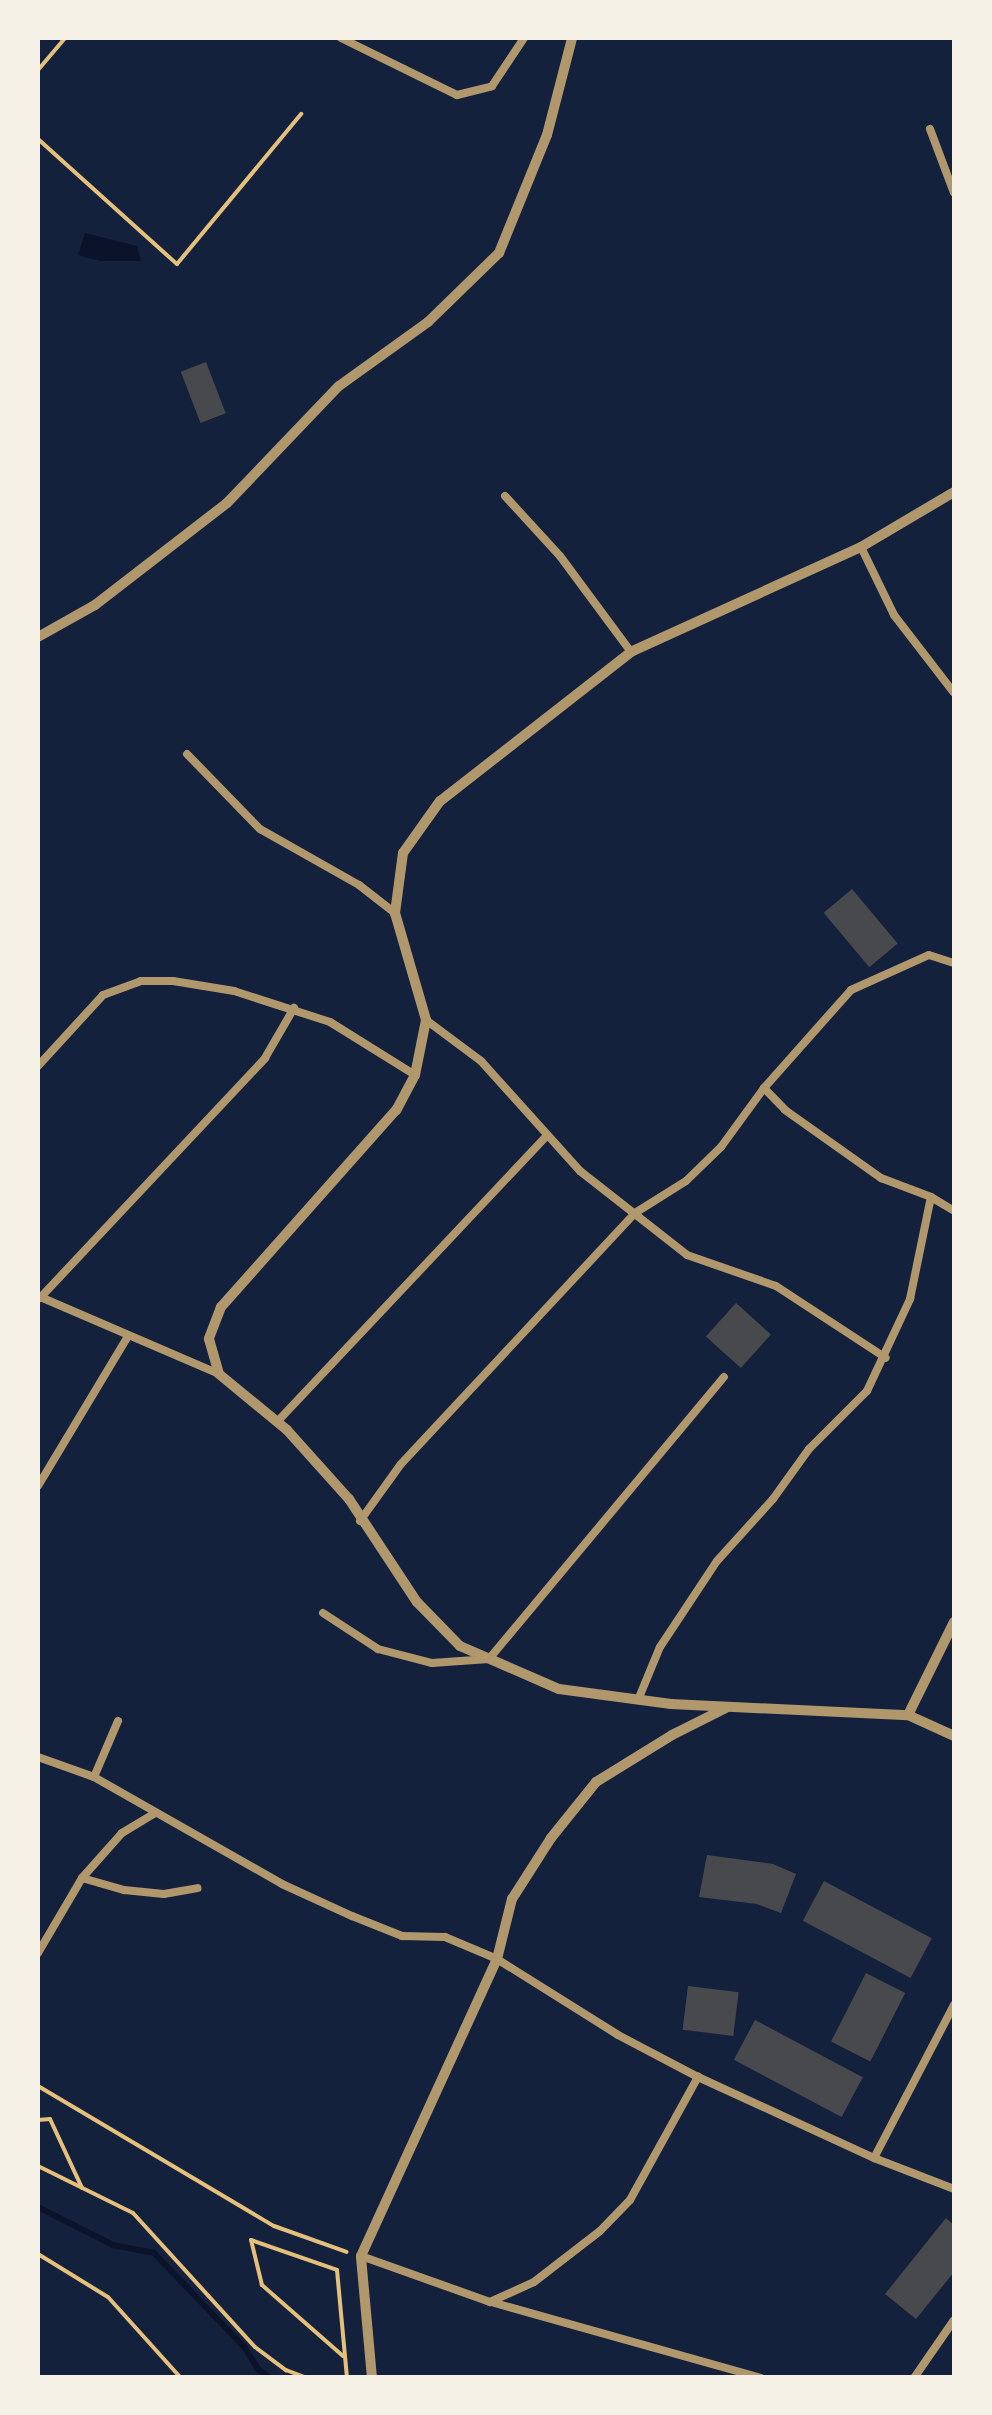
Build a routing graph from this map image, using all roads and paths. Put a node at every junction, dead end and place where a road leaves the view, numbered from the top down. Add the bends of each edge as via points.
1 (66, 38) edge
2 (341, 38) edge
3 (524, 38) edge
4 (572, 38) edge
5 (38, 70) edge
6 (300, 114) dead end
7 (930, 129) dead end
8 (38, 139) edge
9 (954, 193) edge
10 (954, 492) edge
11 (506, 496) dead end
12 (861, 547) junction
13 (38, 637) edge
14 (632, 652) junction
15 (954, 693) edge
16 (187, 754) dead end
17 (395, 913) junction
18 (954, 963) edge
19 (294, 1008) junction
20 (426, 1020) junction
21 (38, 1066) edge
22 (415, 1075) junction
23 (764, 1088) junction
24 (547, 1134) junction
25 (931, 1197) junction
26 (954, 1211) edge
27 (635, 1212) junction
28 (39, 1297) edge
29 (128, 1336) junction
30 (886, 1358) junction
31 (219, 1374) junction
32 (724, 1377) dead end
33 (277, 1422) junction
34 (38, 1486) edge
35 (360, 1521) junction
36 (323, 1613) dead end
37 (954, 1622) edge
38 (489, 1658) junction
39 (638, 1700) junction
40 (727, 1707) junction
41 (908, 1715) junction
42 (118, 1721) dead end
43 (954, 1736) edge
44 (38, 1757) edge
45 (94, 1777) junction
46 (154, 1814) junction
47 (82, 1878) junction
48 (198, 1888) dead end
49 (38, 1953) edge
50 (497, 1960) junction
51 (954, 2005) edge
52 (698, 2077) junction
53 (38, 2086) edge
54 (38, 2120) edge
55 (874, 2158) junction
56 (38, 2166) edge
57 (82, 2188) junction
58 (954, 2189) edge
59 (38, 2254) edge
60 (361, 2256) junction
61 (490, 2302) junction
62 (954, 2320) edge
63 (343, 2356) junction
64 (181, 2378) edge
65 (306, 2378) edge
66 (347, 2378) edge
67 (372, 2378) edge
68 (761, 2378) edge
69 (914, 2378) edge

1 - 5 path
2 - 3 street via 457,95 492,86
4 - 13 street via 547,135 499,254 428,322 340,386 227,503 95,606
6 - 8 path via 177,264
7 - 9 street
10 - 12 street
11 - 14 street
12 - 14 street
12 - 15 street via 894,615
14 - 17 street via 440,801 403,853
16 - 17 street via 260,829
17 - 20 street
18 - 23 street via 928,955 850,990
19 - 21 street via 203,986 140,981 103,995
19 - 22 street via 330,1022
19 - 28 street via 266,1058
20 - 22 street
20 - 24 street via 481,1061
22 - 31 street via 396,1110 222,1307 210,1338
23 - 25 street via 881,1178
23 - 27 street via 721,1148 686,1181
24 - 27 street via 580,1171
24 - 33 street
25 - 26 street
25 - 30 street via 910,1299
27 - 30 street via 687,1255 776,1286
27 - 35 street via 401,1464
28 - 29 street
29 - 31 street
29 - 34 street
30 - 39 street via 867,1391 809,1449 717,1561 660,1647
31 - 33 street
32 - 38 street
33 - 35 street
35 - 38 street via 417,1602 460,1646
36 - 38 street via 378,1649 432,1664
37 - 41 street
38 - 39 street via 559,1689
39 - 40 street
40 - 41 street
40 - 50 street via 596,1782 512,1899
41 - 43 street
42 - 45 street
44 - 45 street
45 - 46 street
46 - 47 street via 122,1833
46 - 50 street via 352,1916 402,1936 444,1936
47 - 48 street via 137,1892
47 - 49 street
50 - 52 street
50 - 60 street
51 - 55 street
52 - 55 street
52 - 61 street via 630,2200 534,2282
53 - 60 path via 274,2226
54 - 57 path via 50,2119
55 - 58 street
56 - 57 path
57 - 65 path via 133,2213 255,2347
59 - 64 path via 108,2297
60 - 61 street
60 - 67 street
61 - 68 street
62 - 69 street
63 - 63 path via 262,2285 251,2240 337,2270
63 - 66 path

